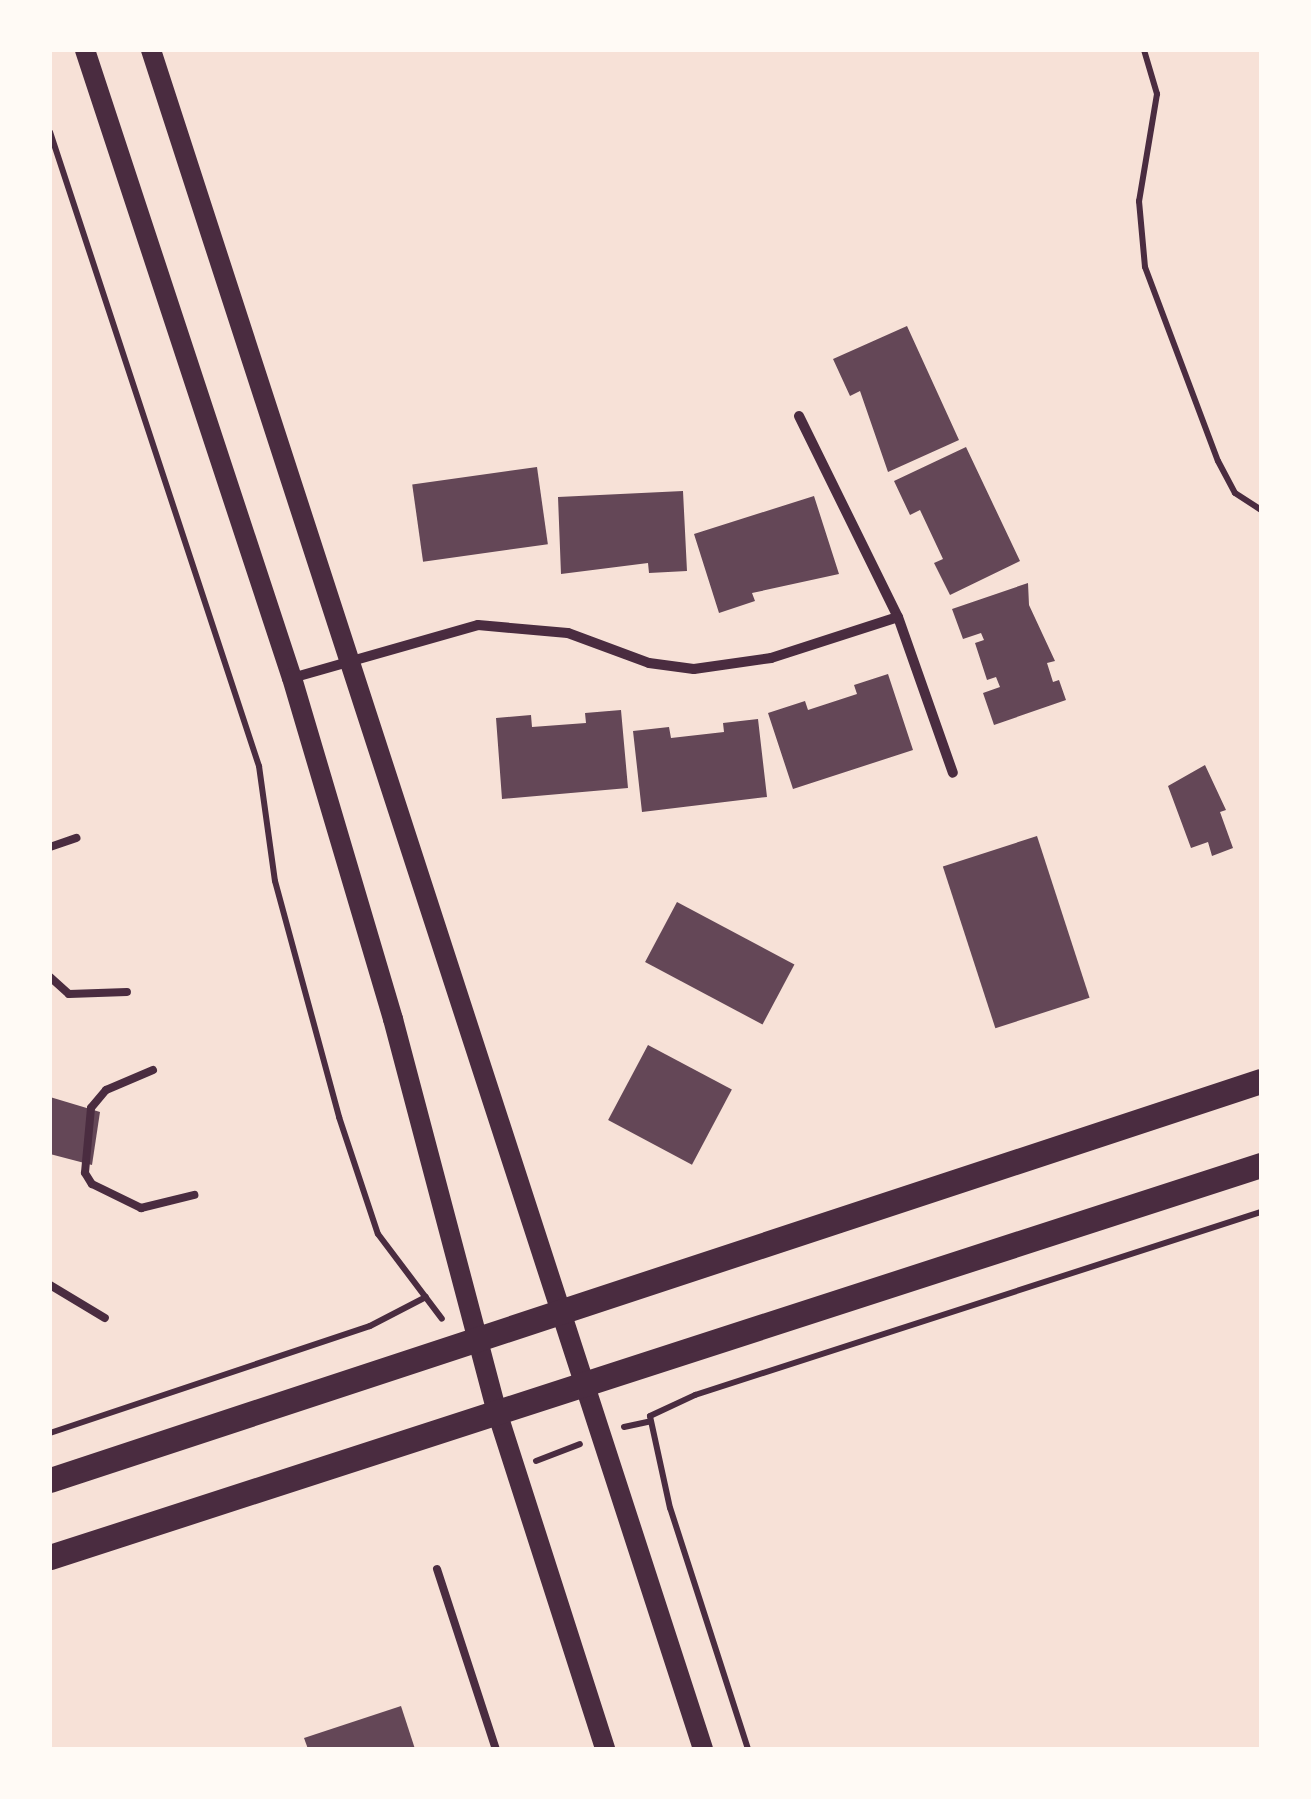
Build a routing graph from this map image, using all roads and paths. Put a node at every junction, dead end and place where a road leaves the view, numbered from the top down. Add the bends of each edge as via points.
1 (85, 50) edge
2 (151, 50) edge
3 (1144, 50) edge
4 (50, 132) edge
5 (799, 416) dead end
6 (1261, 510) edge
7 (898, 617) junction
8 (347, 660) junction
9 (292, 678) junction
10 (953, 773) dead end
11 (76, 838) dead end
12 (50, 847) edge
13 (50, 977) edge
14 (127, 992) dead end
15 (153, 1070) dead end
16 (1261, 1081) edge
17 (1261, 1166) edge
18 (194, 1195) dead end
19 (1261, 1212) edge
20 (50, 1284) edge
21 (426, 1297) junction
22 (437, 1305) dead end
23 (564, 1308) junction
24 (104, 1318) dead end
25 (476, 1335) junction
26 (587, 1381) junction
27 (496, 1412) junction
28 (648, 1422) junction
29 (50, 1433) edge
30 (604, 1434) junction
31 (515, 1469) junction
32 (50, 1480) edge
33 (50, 1556) edge
34 (436, 1568) dead end
35 (496, 1749) edge
36 (605, 1749) edge
37 (703, 1749) edge
38 (748, 1749) edge

1 - 9 main road
2 - 8 main road
3 - 6 path via 1157,94 1139,200 1145,267 1218,460 1236,493
4 - 21 path via 259,766 275,881 339,1118 378,1234
5 - 7 street
7 - 8 street via 738,666 650,664 526,625 478,625
7 - 10 street
8 - 9 street
8 - 23 main road
9 - 25 main road via 393,1018
11 - 12 lane
13 - 14 lane via 70,994
15 - 18 lane via 106,1090 91,1108 85,1173 92,1184 141,1208
16 - 23 main road
17 - 26 main road
19 - 28 path via 666,1405
20 - 24 lane
21 - 22 path
21 - 29 path via 370,1326
23 - 25 main road
23 - 26 main road
25 - 27 main road
25 - 32 main road
26 - 27 main road
26 - 30 main road
27 - 31 main road
27 - 33 main road
28 - 30 path
28 - 38 path
30 - 31 path
30 - 37 main road
31 - 36 main road
34 - 35 lane

